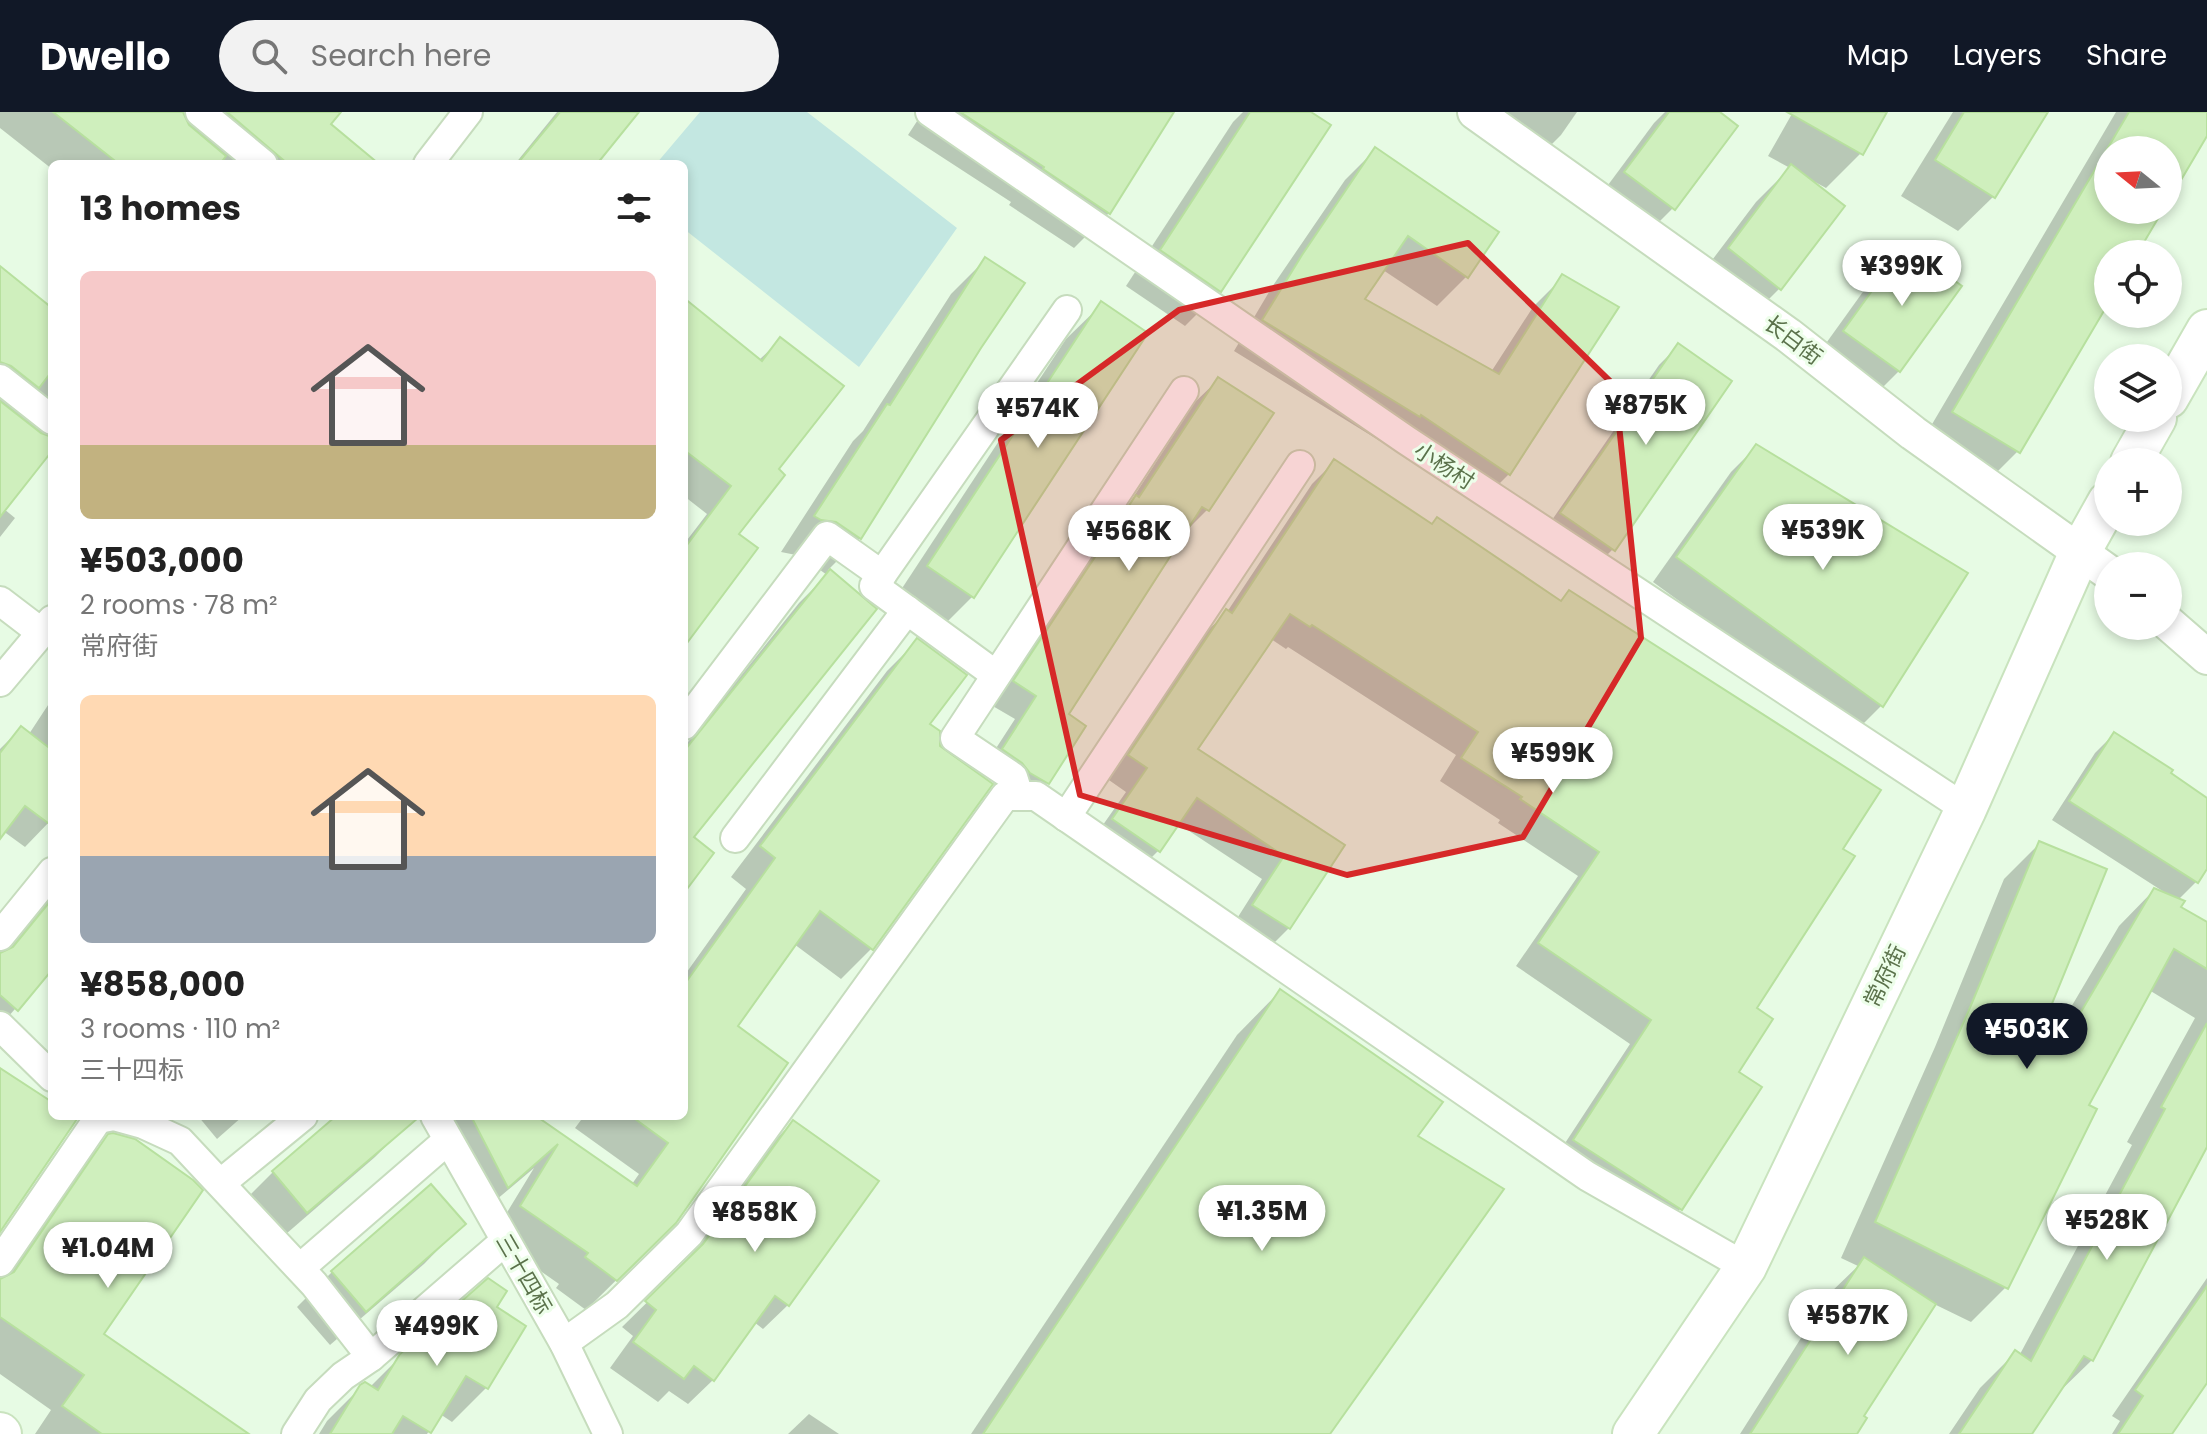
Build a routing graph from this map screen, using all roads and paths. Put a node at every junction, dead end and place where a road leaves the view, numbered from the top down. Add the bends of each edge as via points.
1 (200, 112) edge
2 (468, 112) edge
3 (930, 112) edge
4 (1475, 112) edge
5 (258, 160) edge
6 (431, 160) edge
7 (1067, 310) dead end
8 (2207, 330) edge
9 (2182, 374) edge
10 (0, 379) edge
11 (1184, 391) dead end
12 (48, 417) edge
13 (1300, 465) dead end
14 (2094, 562) edge
15 (882, 575) junction
16 (0, 601) edge
17 (907, 610) junction
18 (47, 626) edge
19 (2182, 635) edge
20 (2207, 657) edge
21 (996, 675) junction
22 (0, 682) edge
23 (688, 720) edge
24 (1019, 796) junction
25 (1966, 809) junction
26 (1066, 817) junction
27 (735, 838) dead end
28 (48, 877) edge
29 (0, 936) edge
30 (0, 1026) edge
31 (47, 1061) edge
32 (95, 1120) edge
33 (298, 1120) edge
34 (159, 1122) edge
35 (442, 1128) edge
36 (221, 1183) junction
37 (505, 1241) junction
38 (0, 1262) edge
39 (1746, 1267) junction
40 (300, 1268) junction
41 (564, 1343) junction
42 (371, 1357) junction
43 (296, 1434) edge
44 (608, 1434) edge
45 (1633, 1434) edge

1 - 5 street
2 - 6 street
3 - 25 street, 小杨村 via 1406,440
4 - 14 street, 长白街
7 - 15 street
8 - 9 main road
10 - 12 street
11 - 21 street
13 - 26 street
14 - 25 main road, 常府街
15 - 17 street via 874,586
15 - 23 street via 827,536
16 - 18 street
17 - 21 street
17 - 27 street
18 - 22 street
19 - 20 street
21 - 24 street via 955,738 1013,777
24 - 26 street via 1036,796
24 - 41 street via 1005,796 689,1234 617,1305
25 - 39 main road, 常府街
26 - 39 street via 1587,1176
28 - 29 street
30 - 31 street
32 - 38 street
33 - 36 street
34 - 36 street
35 - 37 street, 三十四标
35 - 40 street
36 - 40 street
37 - 41 street, 三十四标
37 - 42 street
39 - 45 main road, 常府街
40 - 42 street
41 - 44 street, 三十四标
42 - 43 street via 318,1400

